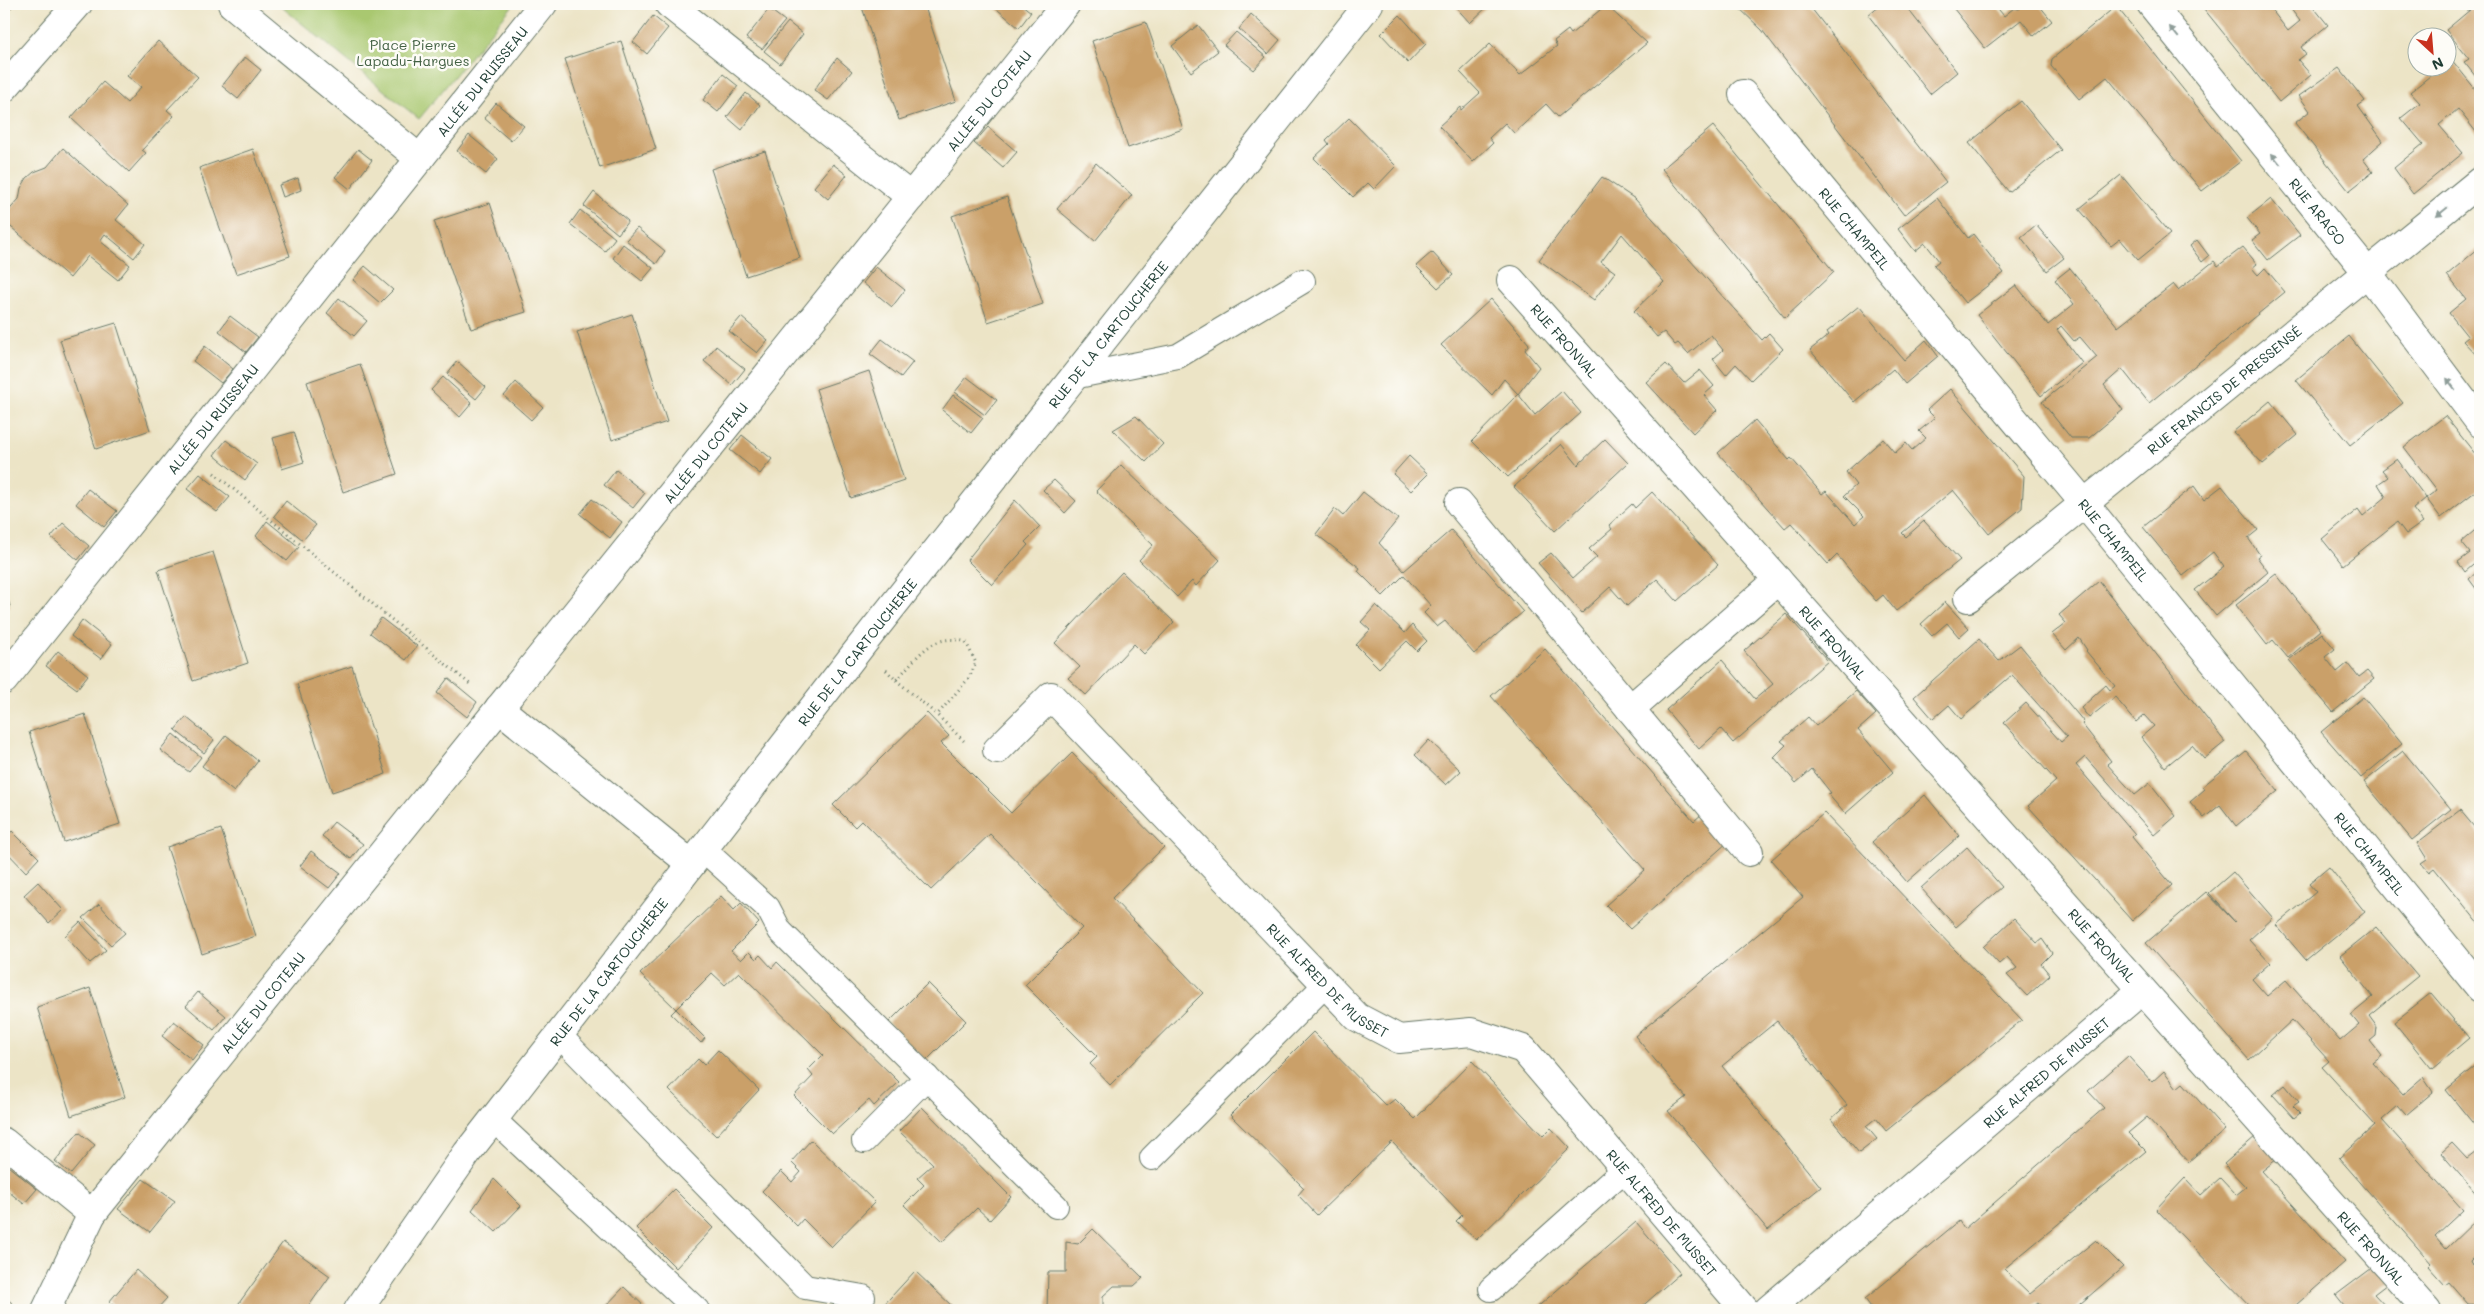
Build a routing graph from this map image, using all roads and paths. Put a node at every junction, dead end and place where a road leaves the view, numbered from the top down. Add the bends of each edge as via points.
1 (78, 4) edge
2 (232, 4) edge
3 (543, 4) edge
4 (669, 4) edge
5 (1066, 4) edge
6 (1369, 4) edge
7 (2151, 4) edge
8 (4, 88) edge
9 (1743, 94) dead end
10 (420, 159) junction
11 (2480, 181) edge
12 (911, 196) junction
13 (2367, 272) junction
14 (1510, 280) dead end
15 (1303, 281) dead end
16 (1073, 377) junction
17 (2480, 423) edge
18 (187, 451) junction
19 (1459, 503) dead end
20 (2084, 503) junction
21 (1778, 580) junction
22 (1968, 598) dead end
23 (861, 646) junction
24 (4, 680) edge
25 (896, 680) junction
26 (499, 708) junction
27 (1630, 709) junction
28 (937, 715) junction
29 (997, 750) joint
30 (1750, 852) dead end
31 (697, 856) junction
32 (1326, 984) junction
33 (2480, 988) edge
34 (2142, 990) junction
35 (559, 1035) junction
36 (927, 1077) junction
37 (494, 1119) junction
38 (864, 1141) dead end
39 (4, 1142) edge
40 (1152, 1158) dead end
41 (1625, 1169) junction
42 (1056, 1206) dead end
43 (92, 1214) junction
44 (1491, 1289) dead end
45 (863, 1296) dead end
46 (46, 1310) edge
47 (358, 1310) edge
48 (697, 1310) edge
49 (1745, 1310) edge
50 (1768, 1310) edge
51 (2427, 1310) edge

1 - 8 street
2 - 10 street
3 - 10 street, ALLÉE DU RUISSEAU
4 - 12 street
5 - 12 street, ALLÉE DU COTEAU
6 - 16 street, RUE DE LA CARTOUCHERIE
13 -> 7 street, RUE ARAGO
9 - 20 street, RUE CHAMPEIL
10 - 18 street, ALLÉE DU RUISSEAU
11 -> 13 street, RUE FRANCIS DE PRESSENSÉ
12 - 26 street, ALLÉE DU COTEAU
17 -> 13 street, RUE ARAGO
13 - 20 street, RUE FRANCIS DE PRESSENSÉ
14 - 21 street, RUE FRONVAL
15 - 16 lane via 1178,356
16 - 23 street, RUE DE LA CARTOUCHERIE
18 - 24 street, ALLÉE DU RUISSEAU
18 - 26 path
19 - 27 street
20 - 22 street, RUE FRANCIS DE PRESSENSÉ
20 - 33 street, RUE CHAMPEIL
21 - 27 street
21 - 34 street, RUE FRONVAL
23 - 25 path
23 - 31 street, RUE DE LA CARTOUCHERIE
25 - 28 path
25 - 28 path via 926,648 939,640 954,638 966,642 976,664 969,678
26 - 31 street
26 - 43 street, ALLÉE DU COTEAU
27 - 30 street
28 - 29 path via 985,762
29 - 32 street, RUE ALFRED DE MUSSET via 1051,696
31 - 35 street, RUE DE LA CARTOUCHERIE
31 - 36 lane via 768,908 780,931
32 - 40 lane
32 - 41 street, RUE ALFRED DE MUSSET via 1357,1018 1399,1039 1470,1032 1522,1049
34 - 50 street, RUE ALFRED DE MUSSET
34 - 51 street, RUE FRONVAL
35 - 37 street, RUE DE LA CARTOUCHERIE
35 - 45 lane via 806,1287
36 - 38 lane
36 - 42 lane
37 - 47 street, RUE DE LA CARTOUCHERIE
37 - 48 lane
39 - 43 street
41 - 44 lane
41 - 49 street, RUE ALFRED DE MUSSET
43 - 46 street, ALLÉE DU COTEAU

